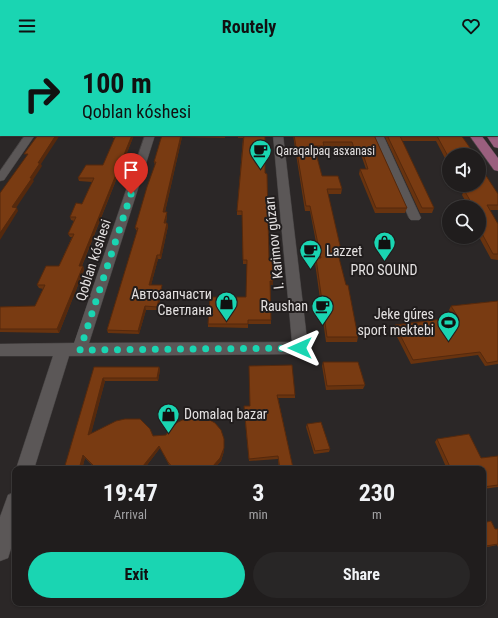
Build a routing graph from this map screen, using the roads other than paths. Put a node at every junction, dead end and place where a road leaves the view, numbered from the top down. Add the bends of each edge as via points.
1 (269, 52) edge
2 (313, 52) edge
3 (363, 52) edge
4 (398, 52) edge
5 (29, 136) edge
6 (150, 136) edge
7 (278, 136) edge
8 (378, 136) edge
9 (476, 136) edge
10 (498, 167) edge
11 (0, 178) edge
12 (415, 218) dead end
13 (0, 350) edge
14 (63, 350) junction
15 (80, 350) junction
16 (27, 466) edge
17 (12, 512) edge
18 (0, 550) edge

1 - 2 street
3 - 4 street
5 - 11 street
6 - 15 street, Qoblan kóshesi
7 - 15 street, I. Karimov gúzarı via 300,348
8 - 12 street
9 - 10 main road
13 - 14 street
14 - 15 street
14 - 16 street
17 - 18 street

